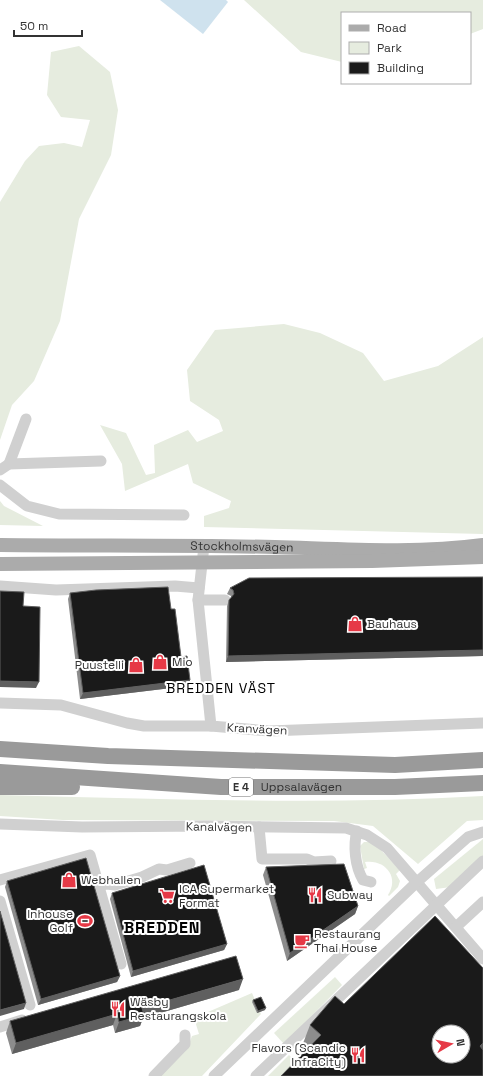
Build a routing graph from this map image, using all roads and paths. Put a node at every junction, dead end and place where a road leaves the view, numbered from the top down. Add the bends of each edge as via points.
1 (26, 419) dead end
2 (101, 461) dead end
3 (4, 467) edge
4 (0, 486) edge
5 (184, 515) dead end
6 (0, 545) edge
7 (483, 545) edge
8 (204, 546) junction
9 (483, 557) edge
10 (202, 561) junction
11 (0, 564) edge
12 (0, 586) edge
13 (199, 588) junction
14 (198, 600) junction
15 (225, 600) dead end
16 (0, 703) edge
17 (483, 723) edge
18 (211, 726) junction
19 (0, 739) edge
20 (0, 749) edge
21 (483, 760) edge
22 (270, 761) junction
23 (0, 772) edge
24 (483, 782) edge
25 (0, 787) edge
26 (221, 787) junction
27 (0, 824) edge
28 (259, 828) junction
29 (358, 831) junction
30 (483, 832) edge
31 (331, 861) dead end
32 (483, 861) edge
33 (190, 863) dead end
34 (0, 880) edge
35 (372, 882) dead end
36 (417, 882) junction
37 (99, 886) junction
38 (0, 900) edge
39 (483, 902) edge
40 (438, 905) junction
41 (456, 927) junction
42 (483, 959) edge
43 (121, 964) dead end
44 (30, 1005) dead end
45 (34, 1016) edge
46 (0, 1028) edge
47 (185, 1035) dead end
48 (154, 1076) edge
49 (214, 1076) edge
50 (256, 1076) edge

1 - 3 street
2 - 3 street
4 - 5 street via 27,506 59,514
6 - 8 main road, Stockholmsvägen
7 - 8 main road, Stockholmsvägen via 373,549
8 - 10 street, Kranvägen
9 - 10 main road, Stockholmsvägen via 372,561
10 - 11 main road, Stockholmsvägen
10 - 13 street, Kranvägen
12 - 13 street via 56,590 175,586
13 - 14 street, Kranvägen
14 - 15 street
14 - 18 street, Kranvägen
16 - 18 street via 61,705 144,726
17 - 18 street, Kranvägen via 269,731
19 - 22 highway
20 - 22 highway, Uppsalavägen / E 4 via 108,756
21 - 22 highway, Uppsalavägen / E 4 via 395,765
23 - 26 highway, Uppsalavägen / E 4
24 - 26 highway, Uppsalavägen / E 4 via 395,787
25 - 26 highway
27 - 28 street, Kanalvägen via 82,828
28 - 29 street, Kanalvägen via 330,828
28 - 31 street via 262,859
29 - 35 street via 355,848 357,864 363,880
29 - 36 street, Kanalvägen via 383,844
30 - 36 street via 468,837
32 - 40 street
33 - 37 street via 167,870 159,869 115,885
34 - 37 street via 90,855
36 - 40 street, Kanalvägen
36 - 49 street
37 - 43 street
38 - 44 street
39 - 41 street
40 - 41 street, Kanalvägen
40 - 50 street
41 - 42 street, Kanalvägen
45 - 46 street
47 - 48 street via 185,1044

